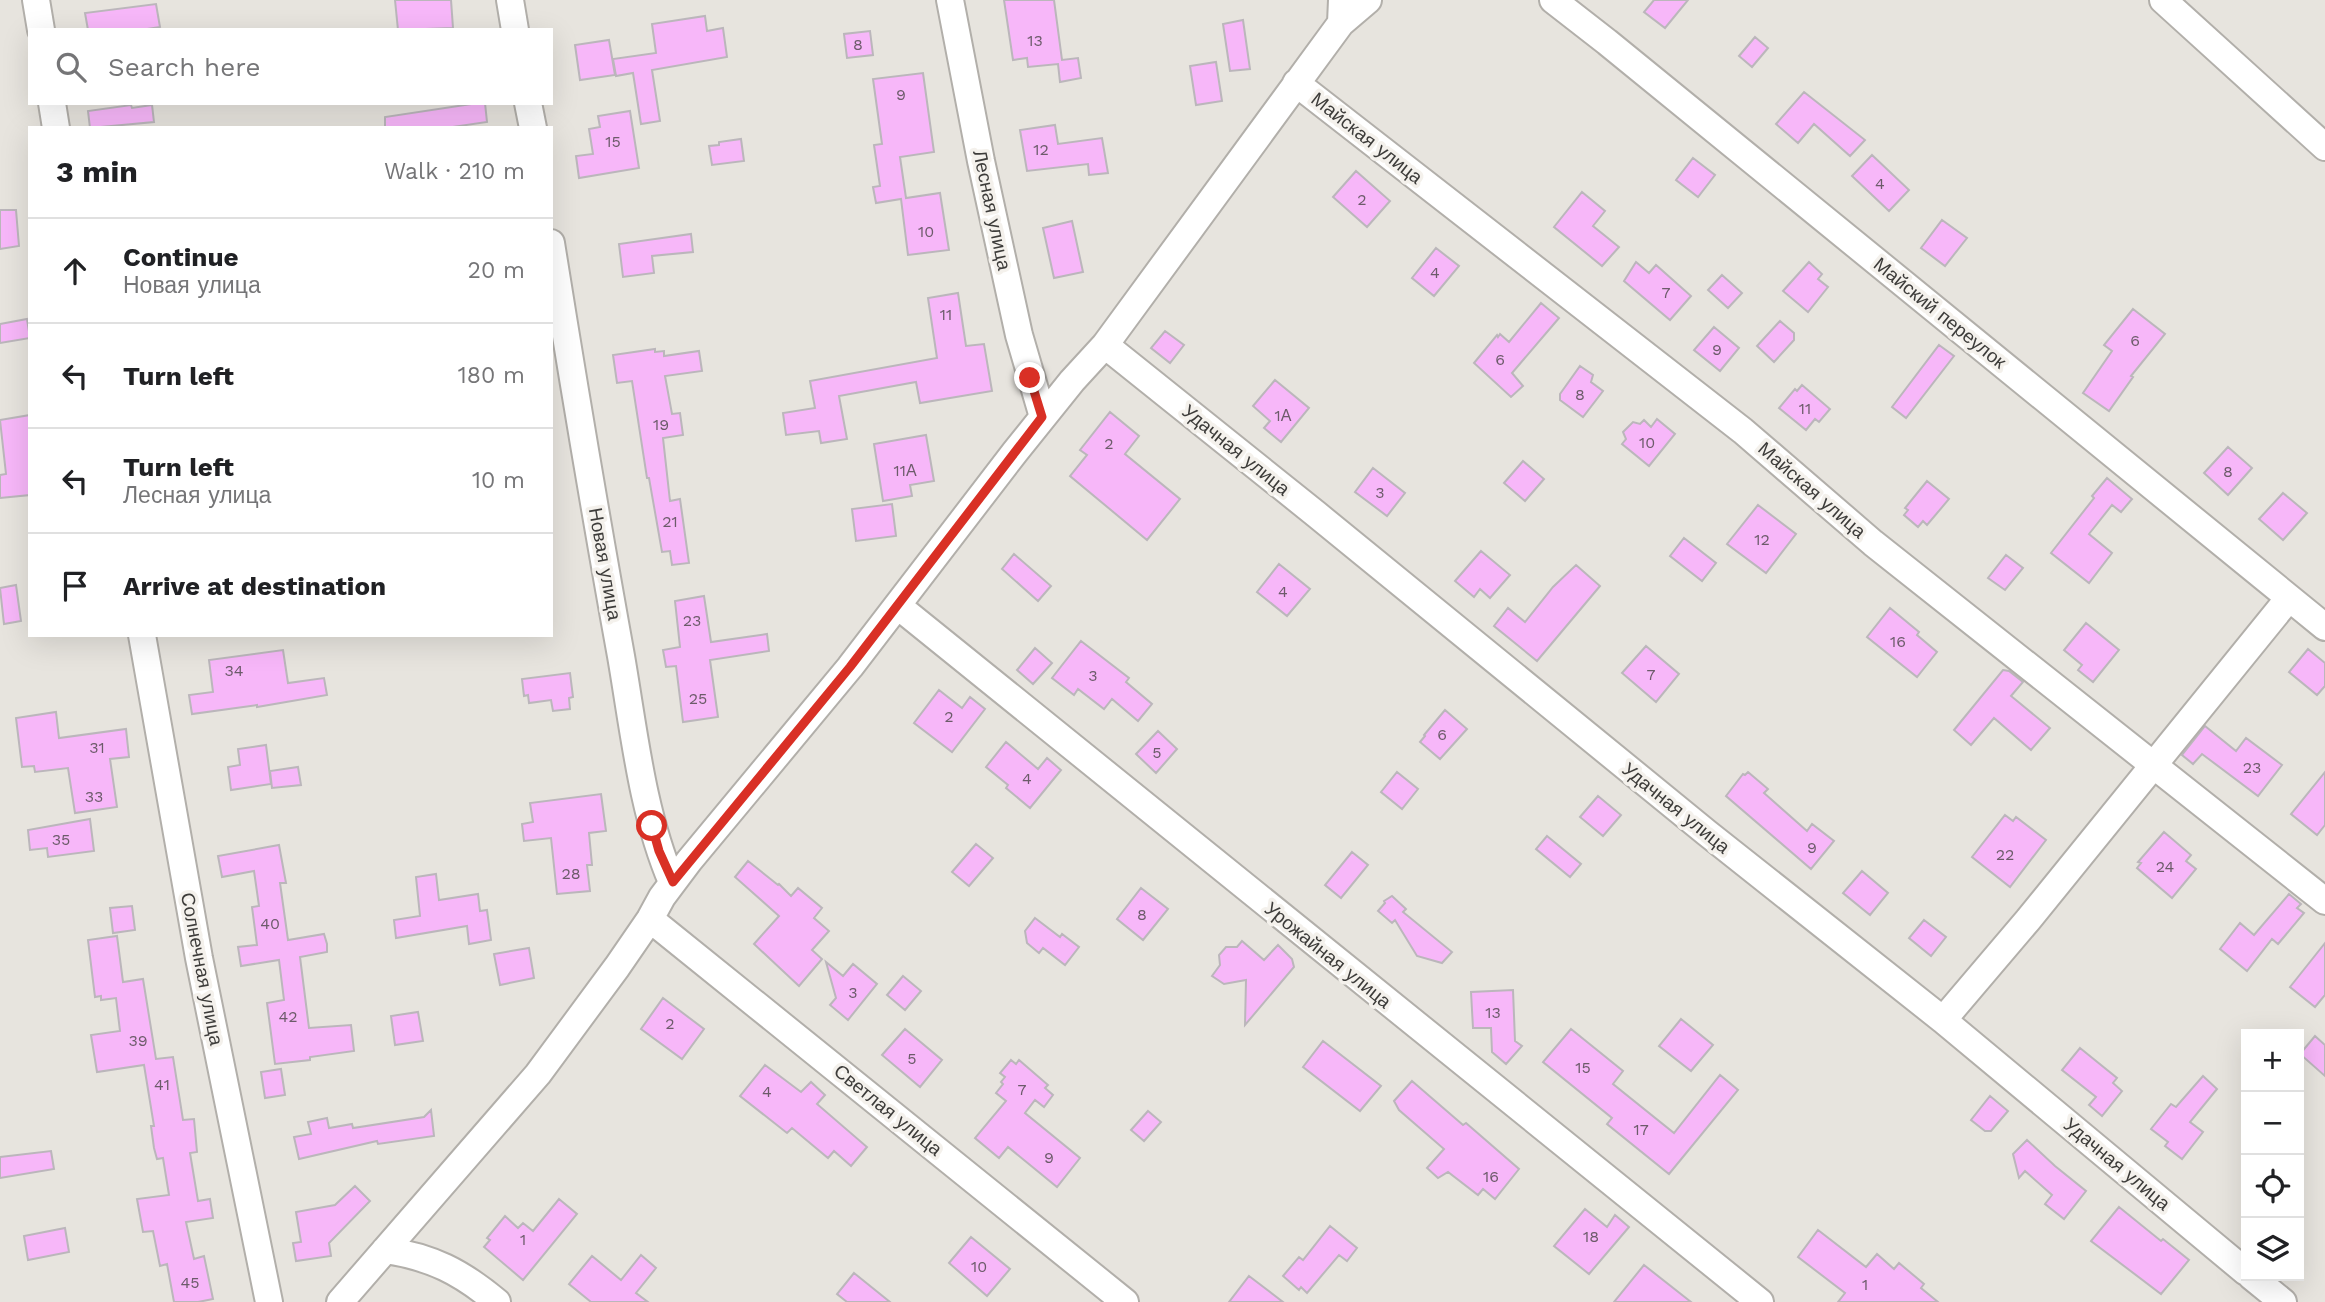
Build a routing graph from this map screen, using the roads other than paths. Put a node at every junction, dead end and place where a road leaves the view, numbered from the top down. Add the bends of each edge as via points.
1 (36, 0) edge
2 (510, 0) edge
3 (950, 0) edge
4 (1368, 0) edge
5 (1553, 0) edge
6 (2163, 0) edge
7 (1341, 12) edge
8 (41, 28) edge
9 (515, 28) edge
10 (1296, 83) junction
11 (52, 105) edge
12 (528, 105) edge
13 (56, 126) edge
14 (533, 126) edge
15 (2325, 147) edge
16 (553, 255) edge
17 (1105, 345) junction
18 (1042, 417) junction
19 (2289, 598) junction
20 (898, 606) junction
21 (2325, 627) edge
22 (142, 637) edge
23 (2154, 764) junction
24 (673, 882) junction
25 (2325, 901) edge
26 (650, 919) junction
27 (1943, 1020) junction
28 (385, 1250) junction
29 (2241, 1268) edge
30 (2257, 1281) edge
31 (269, 1302) edge
32 (340, 1302) edge
33 (497, 1302) edge
34 (1125, 1302) edge
35 (1760, 1302) edge
36 (2283, 1302) edge

1 - 8 street
2 - 9 street
3 - 18 street, Лесная улица via 981,161
4 - 7 street
5 - 19 street, Майский переулок
6 - 15 street
7 - 10 street
10 - 17 street
10 - 23 street, Майская улица via 1743,431 1873,543
11 - 13 street
12 - 14 street
16 - 24 street, Новая улица via 645,790 659,851
17 - 18 street
17 - 27 street, Удачная улица
18 - 20 street
19 - 21 street, Майский переулок
19 - 23 street
20 - 24 street
20 - 35 street, Урожайная улица
22 - 31 street, Солнечная улица via 199,958
23 - 25 street, Майская улица
23 - 27 street
24 - 26 street
26 - 28 street via 538,1074
26 - 34 street, Светлая улица
27 - 29 street, Удачная улица
28 - 32 street
28 - 33 street via 453,1270
30 - 36 street

